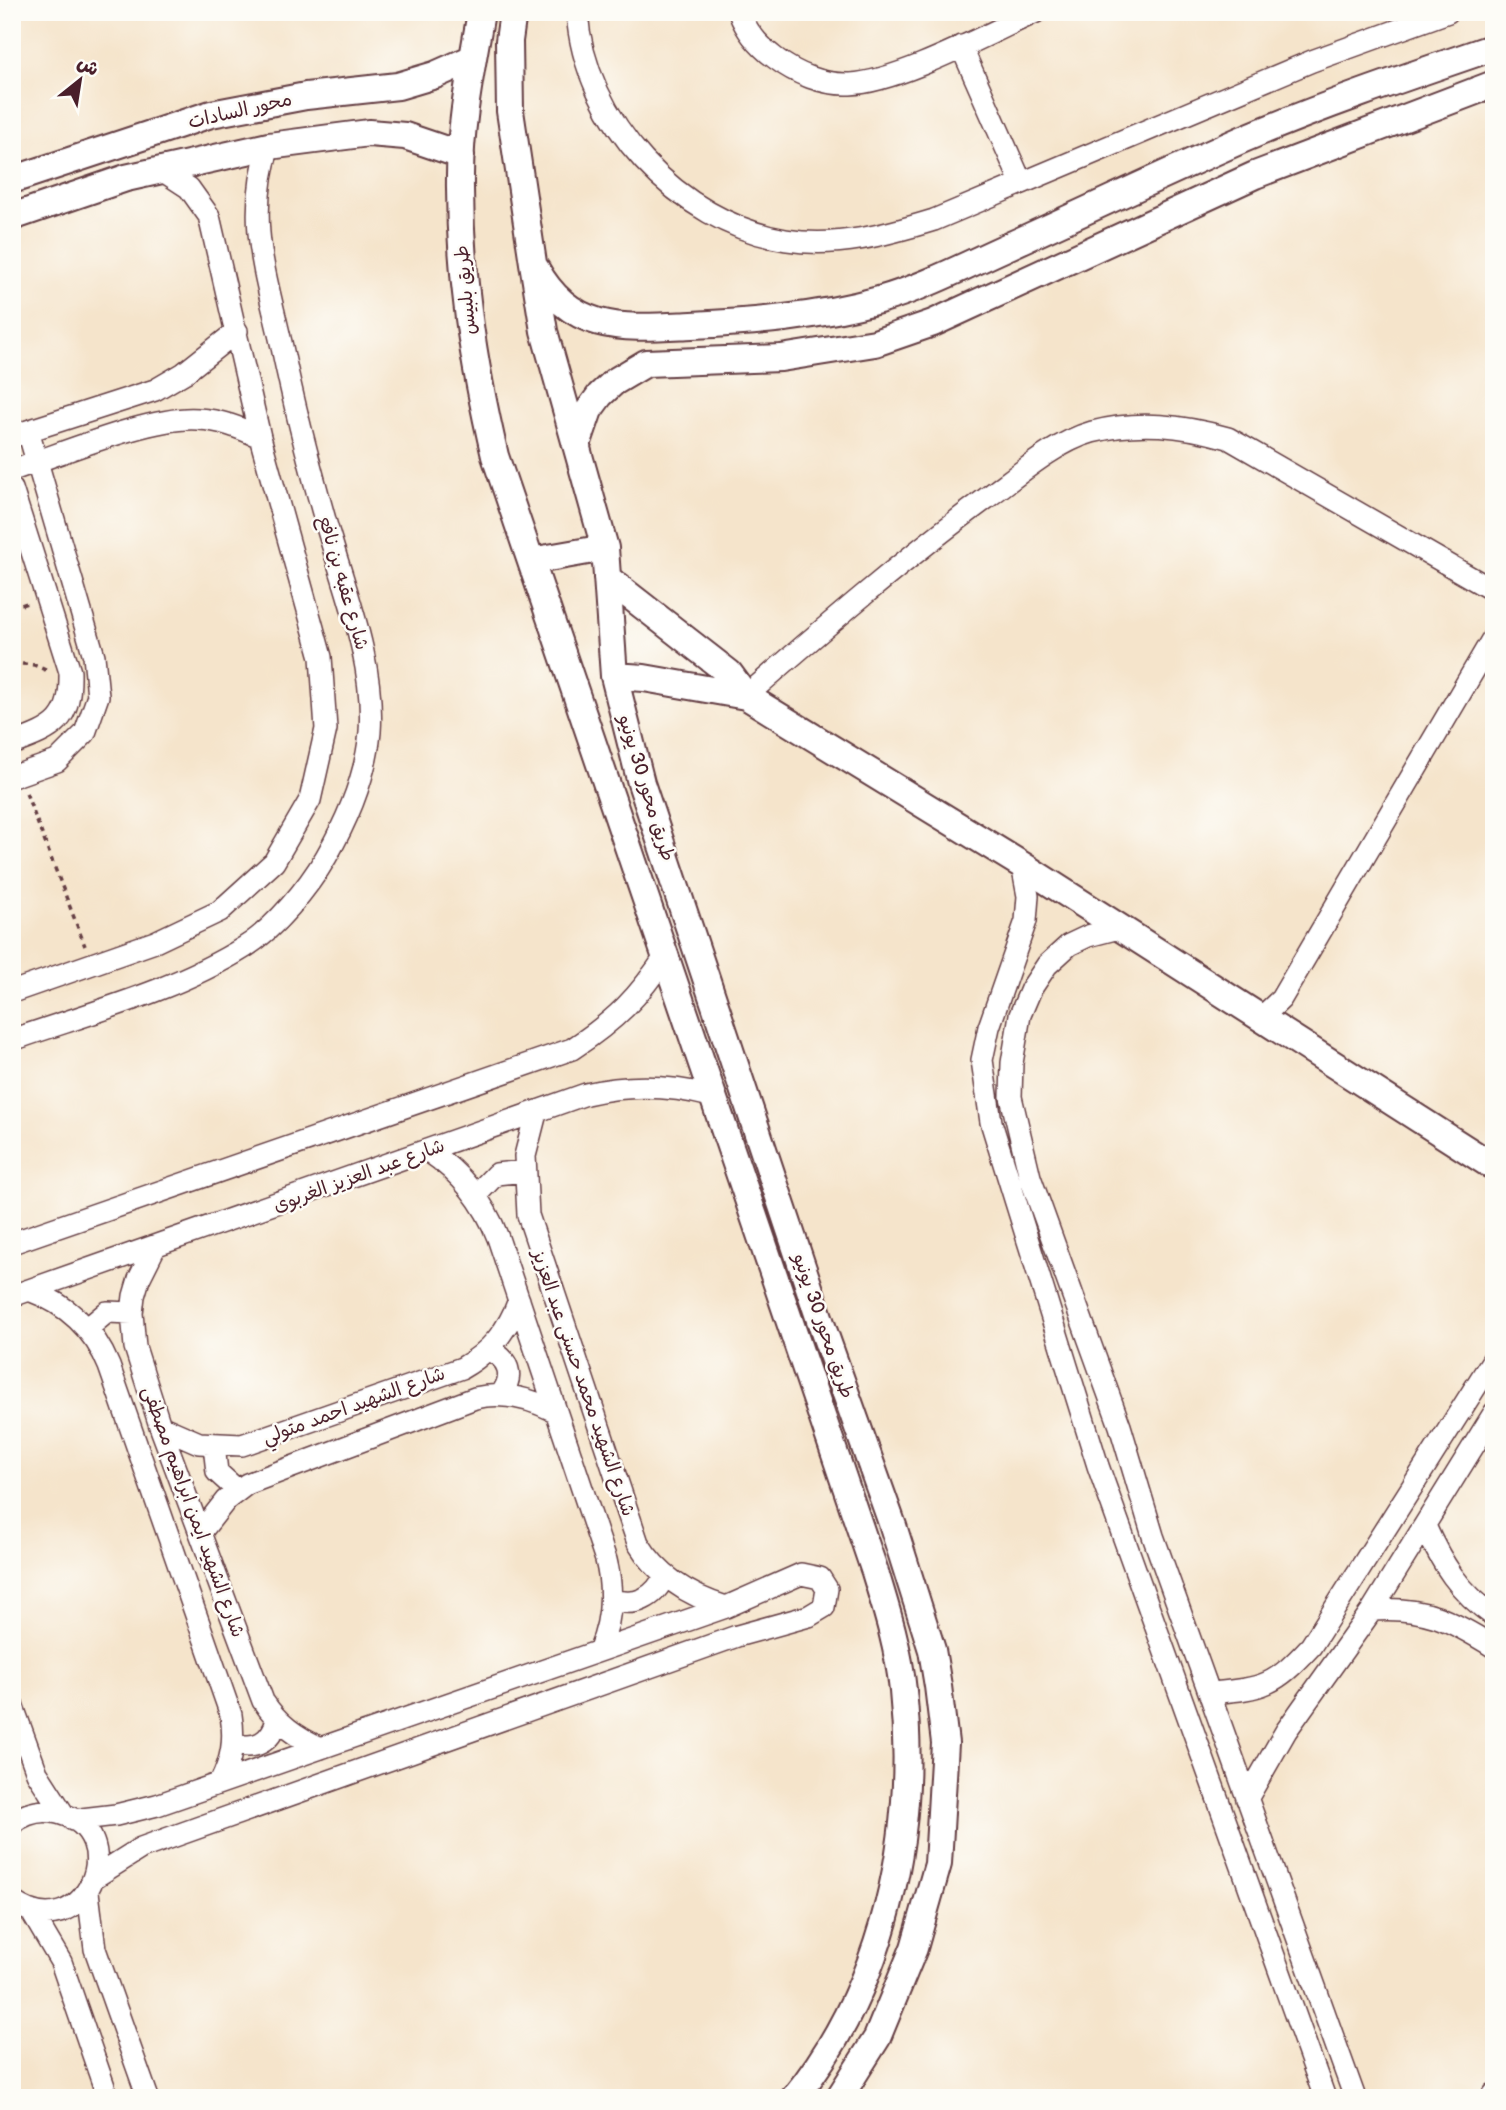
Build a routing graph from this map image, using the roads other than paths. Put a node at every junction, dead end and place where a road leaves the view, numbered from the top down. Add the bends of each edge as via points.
1 (577, 12) edge
2 (738, 12) edge
3 (1036, 12) edge
4 (1440, 14) edge
5 (480, 18) edge
6 (512, 21) edge
7 (961, 46) junction
8 (1494, 47) edge
9 (471, 59) junction
10 (1494, 84) edge
11 (117, 145) junction
12 (269, 146) junction
13 (461, 155) junction
14 (160, 169) junction
15 (126, 178) junction
16 (12, 180) edge
17 (1021, 182) junction
18 (12, 217) edge
19 (533, 263) junction
20 (237, 331) junction
21 (20, 434) edge
22 (260, 437) junction
23 (577, 445) junction
24 (37, 462) junction
25 (12, 470) edge
26 (12, 489) edge
27 (605, 548) junction
28 (531, 561) junction
29 (607, 578) junction
30 (1494, 591) edge
31 (1494, 636) edge
32 (614, 676) junction
33 (746, 696) junction
34 (12, 744) edge
35 (16, 776) edge
36 (1022, 865) junction
37 (1119, 928) junction
38 (667, 954) junction
39 (12, 992) edge
40 (1261, 1018) junction
41 (12, 1040) edge
42 (711, 1096) junction
43 (537, 1112) junction
44 (428, 1151) junction
45 (1494, 1167) edge
46 (524, 1171) junction
47 (476, 1195) junction
48 (12, 1243) edge
49 (154, 1249) junction
50 (21, 1293) edge
51 (519, 1300) junction
52 (132, 1313) junction
53 (88, 1328) junction
54 (487, 1350) junction
55 (1494, 1358) edge
56 (501, 1394) junction
57 (555, 1410) junction
58 (1494, 1413) edge
59 (160, 1426) junction
60 (214, 1446) junction
61 (237, 1490) junction
62 (1425, 1526) junction
63 (201, 1532) junction
64 (665, 1576) junction
65 (1173, 1594) junction
66 (611, 1599) junction
67 (1149, 1604) junction
68 (726, 1607) junction
69 (1372, 1610) junction
70 (1494, 1616) edge
71 (1494, 1647) edge
72 (599, 1651) junction
73 (1212, 1693) junction
74 (12, 1704) edge
75 (277, 1720) junction
76 (233, 1743) junction
77 (321, 1748) junction
78 (220, 1783) junction
79 (1247, 1800) junction
80 (68, 1817) junction
81 (12, 1824) edge
82 (91, 1885) junction
83 (19, 1906) edge
84 (1293, 1929) junction
85 (1268, 1938) junction
86 (108, 2098) edge
87 (148, 2098) edge
88 (794, 2098) edge
89 (839, 2098) edge
90 (1325, 2098) edge
91 (1355, 2098) edge

1 - 17 street via 589,71 607,111 635,148 665,182 702,209 742,228 786,240 831,243 876,238 933,220
2 - 7 street via 762,49 787,68 817,80 849,83 881,78
3 - 7 street
4 - 17 street via 1312,61
5 - 6 street
5 - 9 street, طريق بلبيس
6 - 19 street via 510,111
7 - 17 street
8 - 19 street via 1244,139 911,290 845,308 750,323 626,328 580,316 544,284
9 - 11 street, محور السادات via 398,86 306,96 211,114
9 - 13 street, طريق بلبيس
10 - 23 street via 1255,175 933,323 875,343 781,358 646,363 600,395 585,419
11 - 15 street
11 - 16 street, محور السادات
12 - 13 street, محور السادات via 369,133 405,135
12 - 14 street, محور السادات
12 - 41 street, شارع عقبه بن نافع via 259,176 258,239 302,430 363,647 370,732 351,815 308,888 246,946 170,984
13 - 28 street, طريق بلبيس via 462,269 474,364 495,456
14 - 15 street, محور السادات
14 - 20 street, شارع عقبه بن نافع via 189,188 209,216
15 - 18 street, محور السادات
19 - 23 street via 544,331
20 - 21 street via 155,390
20 - 22 street, شارع عقبه بن نافع
21 - 24 street
22 - 24 street via 230,424 197,418 164,421
22 - 39 street, شارع عقبه بن نافع via 321,657 326,729 310,800 274,862 220,911 155,942
23 - 27 street
24 - 25 street
24 - 35 street via 94,656 98,696 85,733 57,761
26 - 34 street via 70,672 71,700 56,724
27 - 28 street
27 - 29 street, طريق محور 30 يونيو
28 - 38 street, طريق محور 30 يونيو
29 - 32 street, طريق محور 30 يونيو
29 - 33 street via 729,673
30 - 33 street via 1227,438 1187,426 1139,424 1090,433 1035,462 874,584
31 - 40 street via 1281,999
32 - 33 street
32 - 89 street, طريق محور 30 يونيو via 641,783 893,1526 932,1650 938,1686 945,1743 938,1864 914,1948 877,2038
33 - 36 street
36 - 37 street
36 - 67 street via 1028,896 1026,921 982,1060 991,1122 1098,1466
37 - 40 street
37 - 65 street via 1069,945 1047,965 1031,989 1020,1015 1011,1097 1030,1177 1120,1426
38 - 42 street, طريق محور 30 يونيو
38 - 48 street via 642,992 610,1024 572,1049
40 - 45 street
42 - 43 street, شارع عبد العزيز الغربوى via 658,1086 622,1087
42 - 88 street, طريق محور 30 يونيو via 875,1572 903,1689 905,1810 881,1929 833,2039
43 - 44 street, شارع عبد العزيز الغربوى
43 - 46 street, شارع الشهيد محمد حسنى عبد العزيز
44 - 47 street, شارع الشهيد محمد حسنى عبد العزيز
44 - 49 street, شارع عبد العزيز الغربوى
46 - 47 street via 496,1174
46 - 64 street, شارع الشهيد محمد حسنى عبد العزيز via 531,1230 638,1543
47 - 51 street, شارع الشهيد محمد حسنى عبد العزيز via 492,1223
49 - 50 street, شارع عبد العزيز الغربوى
49 - 52 street, شارع الشهيد ايمن ابراهيم مصطفى via 139,1279
50 - 53 street, شارع الشهيد ايمن ابراهيم مصطفى via 59,1305
51 - 54 street, شارع الشهيد احمد متولي via 507,1328
51 - 57 street, شارع الشهيد محمد حسنى عبد العزيز
52 - 53 street via 107,1312
52 - 59 street, شارع الشهيد ايمن ابراهيم مصطفى via 135,1347
53 - 76 street, شارع الشهيد ايمن ابراهيم مصطفى via 114,1379 231,1715
54 - 56 street via 507,1364 509,1380
54 - 60 street, شارع الشهيد احمد متولي via 462,1368 294,1428 242,1445
55 - 73 street via 1311,1646 1270,1684
56 - 57 street, شارع الشهيد احمد متولي
56 - 61 street, شارع الشهيد احمد متولي via 475,1398
57 - 66 street, شارع الشهيد محمد حسنى عبد العزيز via 606,1560
58 - 62 street
59 - 60 street, شارع الشهيد احمد متولي
59 - 63 street, شارع الشهيد ايمن ابراهيم مصطفى
60 - 61 street via 218,1472
61 - 63 street, شارع الشهيد احمد متولي
62 - 69 street
62 - 70 street via 1456,1583
63 - 75 street, شارع الشهيد ايمن ابراهيم مصطفى via 257,1688
64 - 66 street via 648,1598 630,1603
64 - 68 street, شارع الشهيد محمد حسنى عبد العزيز via 696,1596
65 - 67 street
65 - 73 street
66 - 72 street, شارع الشهيد محمد حسنى عبد العزيز
67 - 85 street
68 - 72 street
68 - 82 street via 802,1574 820,1578 827,1589 824,1607 809,1616 737,1636 141,1848
69 - 71 street via 1427,1612
69 - 79 street via 1286,1731
72 - 77 street
73 - 79 street
74 - 80 street via 37,1773
75 - 76 street via 275,1730 262,1744
75 - 77 street, شارع الشهيد ايمن ابراهيم مصطفى via 293,1735
76 - 78 street, شارع الشهيد ايمن ابراهيم مصطفى
77 - 78 street
78 - 80 street via 130,1813
79 - 84 street
80 - 81 street via 34,1813
80 - 82 street via 94,1845
82 - 83 street via 62,1911
82 - 87 street via 94,1949
83 - 86 street via 61,1962
84 - 85 street
84 - 91 street
85 - 90 street

